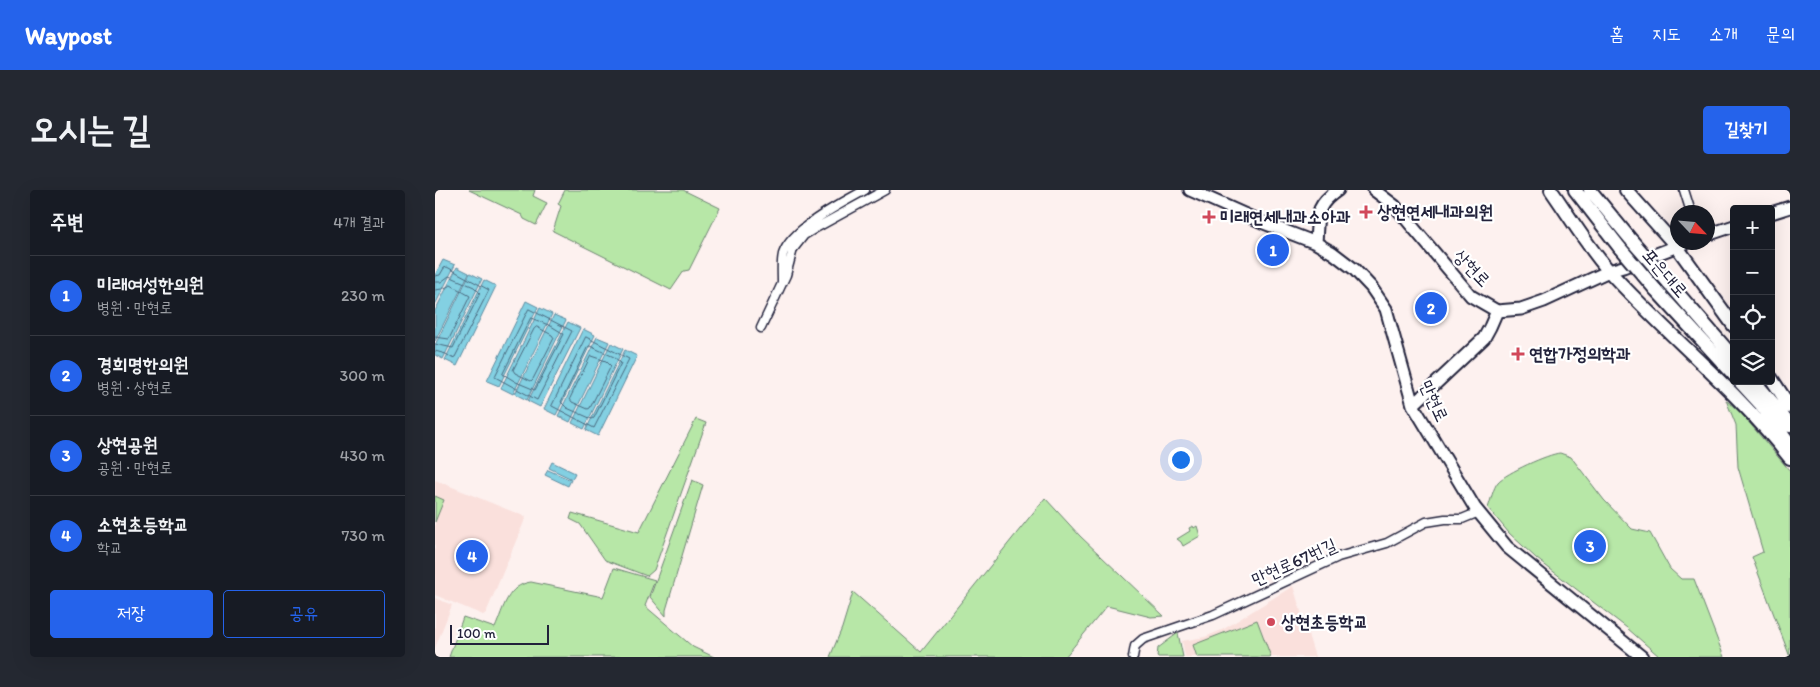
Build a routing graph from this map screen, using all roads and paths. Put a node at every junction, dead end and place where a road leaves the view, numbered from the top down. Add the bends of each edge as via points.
1 (865, 190) edge
2 (885, 190) edge
3 (1190, 190) edge
4 (1338, 190) edge
5 (1375, 190) edge
6 (1551, 190) edge
7 (1575, 190) edge
8 (1590, 190) edge
9 (1626, 190) edge
10 (1684, 190) edge
11 (1688, 205) edge
12 (1790, 206) edge
13 (1775, 212) edge
14 (1730, 227) edge
15 (1715, 232) edge
16 (1670, 233) edge
17 (1316, 243) junction
18 (1670, 249) edge
19 (1685, 250) edge
20 (1609, 271) junction
21 (781, 286) junction
22 (1497, 311) junction
23 (1730, 320) edge
24 (761, 328) dead end
25 (1730, 353) edge
26 (1730, 371) edge
27 (1775, 384) edge
28 (1743, 385) edge
29 (1757, 385) edge
30 (1413, 405) junction
31 (1790, 407) edge
32 (1790, 426) edge
33 (1790, 445) edge
34 (1790, 458) edge
35 (1479, 512) junction
36 (1133, 657) edge
37 (1642, 657) edge

1 - 21 street via 809,224 791,242 783,254
2 - 21 street via 804,235 793,249
3 - 17 street, 만현로 via 1264,224
4 - 17 street via 1318,213
5 - 22 street, 상현로 via 1395,206 1471,296
6 - 20 main road
7 - 26 main road, 포은대로, bridge via 1655,289
8 - 25 main road, 포은대로, bridge
9 - 16 main road
10 - 11 street
12 - 13 street
14 - 15 street
17 - 30 street, 만현로 via 1354,268 1385,309
18 - 20 street, 상현로
19 - 23 main road
20 - 22 street, 상현로 via 1544,301 1521,309
20 - 34 main road via 1741,402
21 - 24 street
22 - 30 street via 1483,338
27 - 31 main road
28 - 33 main road
29 - 32 main road
30 - 35 street, 만현로
35 - 36 street, 만현로67번길 via 1462,519 1426,522 1387,543 1338,556 1213,615 1143,639 1135,646
35 - 37 street, 만현로 via 1507,547

